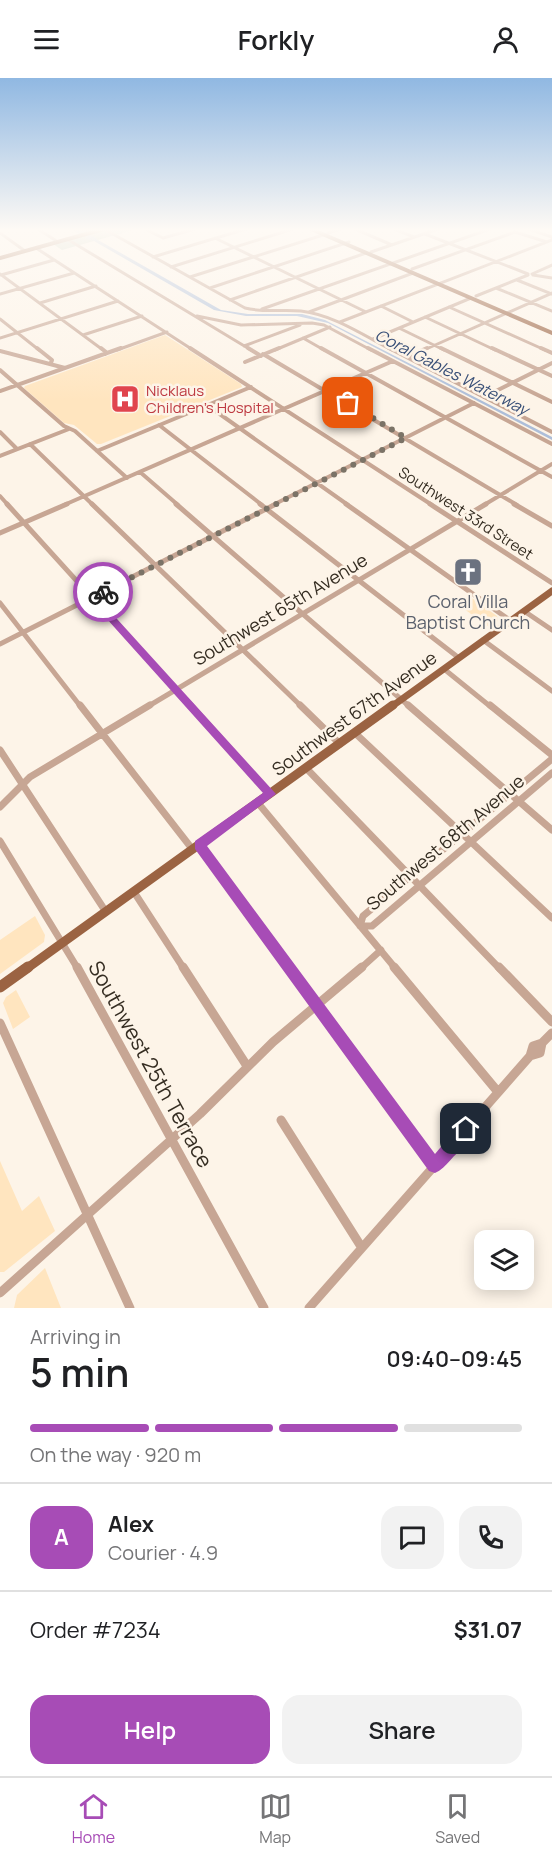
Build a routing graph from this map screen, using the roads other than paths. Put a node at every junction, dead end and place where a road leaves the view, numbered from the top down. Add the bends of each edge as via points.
1 (14, 286) edge
2 (26, 286) edge
3 (95, 286) edge
4 (96, 286) edge
5 (146, 286) edge
6 (207, 286) edge
7 (215, 286) edge
8 (269, 286) edge
9 (315, 286) edge
10 (323, 286) edge
11 (375, 286) edge
12 (431, 286) edge
13 (448, 286) edge
14 (500, 286) edge
15 (532, 286) edge
16 (210, 288) junction
17 (318, 288) junction
18 (496, 288) junction
19 (17, 289) junction
20 (0, 294) edge
21 (552, 294) edge
22 (473, 297) junction
23 (118, 300) junction
24 (230, 300) junction
25 (342, 300) junction
26 (40, 303) junction
27 (531, 303) junction
28 (381, 306) junction
29 (449, 307) junction
30 (257, 311) junction
31 (552, 311) edge
32 (366, 312) junction
33 (509, 312) junction
34 (308, 313) junction
35 (142, 316) junction
36 (197, 316) junction
37 (424, 317) junction
38 (0, 319) edge
39 (58, 319) junction
40 (340, 322) junction
41 (413, 322) junction
42 (301, 323) junction
43 (485, 323) junction
44 (330, 327) junction
45 (399, 328) junction
46 (552, 331) edge
47 (167, 332) junction
48 (17, 333) junction
49 (460, 334) junction
50 (83, 335) junction
51 (0, 338) edge
52 (303, 338) junction
53 (373, 339) junction
54 (434, 345) junction
55 (244, 346) junction
56 (0, 351) edge
57 (552, 353) edge
58 (105, 354) junction
59 (262, 355) junction
60 (407, 357) junction
61 (393, 361) junction
62 (245, 362) dead end
63 (51, 363) junction
64 (552, 363) edge
65 (66, 368) junction
66 (0, 370) edge
67 (538, 370) junction
68 (366, 373) junction
69 (552, 376) edge
70 (512, 383) junction
71 (17, 385) junction
72 (251, 387) junction
73 (327, 390) junction
74 (0, 391) edge
75 (484, 397) junction
76 (552, 402) edge
77 (474, 403) junction
78 (207, 405) junction
79 (285, 409) junction
80 (446, 418) junction
81 (159, 425) junction
82 (70, 429) junction
83 (239, 429) junction
84 (0, 432) edge
85 (552, 432) edge
86 (406, 438) junction
87 (30, 444) junction
88 (552, 444) edge
89 (17, 449) junction
90 (191, 450) junction
91 (97, 451) junction
92 (0, 456) edge
93 (363, 460) junction
94 (552, 464) edge
95 (541, 471) junction
96 (140, 472) junction
97 (552, 477) edge
98 (127, 478) junction
99 (316, 483) junction
100 (500, 495) junction
101 (0, 496) edge
102 (84, 496) junction
103 (267, 508) junction
104 (457, 521) junction
105 (24, 522) junction
106 (552, 526) edge
107 (0, 533) edge
108 (213, 536) junction
109 (410, 549) junction
110 (155, 565) junction
111 (359, 580) junction
112 (552, 582) edge
113 (552, 591) edge
114 (92, 597) junction
115 (0, 603) edge
116 (524, 611) junction
117 (303, 613) junction
118 (510, 621) junction
119 (552, 630) edge
120 (23, 632) junction
121 (483, 640) junction
122 (0, 644) edge
123 (242, 650) junction
124 (459, 658) junction
125 (444, 669) junction
126 (176, 690) junction
127 (552, 691) edge
128 (402, 699) junction
129 (355, 733) junction
130 (102, 734) junction
131 (340, 744) junction
132 (0, 750) edge
133 (552, 757) edge
134 (306, 768) junction
135 (552, 773) edge
136 (21, 784) junction
137 (270, 794) junction
138 (510, 794) junction
139 (518, 801) junction
140 (258, 803) junction
141 (0, 807) edge
142 (552, 830) edge
143 (462, 833) junction
144 (0, 841) edge
145 (471, 842) junction
146 (196, 847) junction
147 (410, 876) junction
148 (419, 885) junction
149 (135, 891) junction
150 (106, 912) junction
151 (552, 918) edge
152 (360, 926) junction
153 (63, 943) junction
154 (381, 950) junction
155 (0, 987) edge
156 (318, 1006) junction
157 (552, 1022) edge
158 (0, 1023) edge
159 (552, 1033) edge
160 (247, 1066) junction
161 (498, 1092) junction
162 (281, 1120) dead end
163 (171, 1139) junction
164 (435, 1166) junction
165 (87, 1215) junction
166 (362, 1248) junction
167 (0, 1293) edge
168 (130, 1308) edge
169 (264, 1308) edge
170 (309, 1308) edge

1 - 19 street
2 - 19 street
3 - 26 street
4 - 23 street, Southwest 33rd Street
5 - 36 street
6 - 16 street
7 - 16 street
8 - 24 street
9 - 17 street
10 - 17 street
11 - 25 street
12 - 28 street
13 - 22 main road
14 - 18 street
15 - 21 street
16 - 24 street
17 - 25 street
17 - 30 street
18 - 22 street
18 - 27 street
19 - 20 street
19 - 26 street
19 - 39 street
21 - 27 street
22 - 29 street
22 - 33 main road
22 - 33 main road
23 - 35 street, Southwest 33rd Street
23 - 39 street
24 - 30 street
25 - 32 street
25 - 34 street
26 - 39 street
27 - 31 street
27 - 33 street
28 - 32 street
28 - 41 street
29 - 37 street
29 - 43 street
30 - 34 street
32 - 40 street
33 - 43 street
33 - 46 main road
34 - 40 street
35 - 47 street, Southwest 33rd Street
35 - 50 street
36 - 42 street via 241,325
36 - 55 street
37 - 41 street
37 - 49 street
38 - 48 street
39 - 48 street
39 - 50 street
39 - 58 street
40 - 53 street
41 - 45 street
42 - 44 street
42 - 55 street
43 - 49 street
43 - 57 street
44 - 52 street
44 - 61 street
45 - 53 street
45 - 54 street
47 - 58 street
47 - 72 street, Southwest 33rd Street
48 - 51 street
48 - 63 street
49 - 54 street
49 - 67 street
50 - 58 street
52 - 59 street
52 - 68 street
53 - 60 street
54 - 60 street
54 - 70 street
55 - 59 street
56 - 63 street
58 - 65 street
59 - 62 street
59 - 73 street
60 - 75 street
61 - 68 street
61 - 77 street
63 - 65 street
64 - 67 street
65 - 71 street
66 - 71 street
67 - 69 street
67 - 70 street
68 - 73 street
68 - 80 street
70 - 75 street
70 - 76 street
71 - 74 street
71 - 82 street
72 - 78 street
72 - 79 street, Southwest 33rd Street
73 - 79 street
73 - 86 street
75 - 85 street
77 - 80 street
77 - 88 street
78 - 81 street
78 - 83 street
79 - 83 street
79 - 93 street, Southwest 33rd Street
80 - 86 street
80 - 95 street
81 - 90 street
81 - 91 street
82 - 87 street
82 - 91 street
83 - 90 street
83 - 99 street
84 - 89 street
86 - 93 street
86 - 100 street
87 - 89 street
87 - 102 street
89 - 92 street
90 - 96 street
90 - 103 street
91 - 98 street
93 - 99 street
93 - 104 street, Southwest 33rd Street
94 - 95 street, Southwest 65th Avenue
95 - 97 street
95 - 100 street, Southwest 65th Avenue
96 - 98 street
96 - 108 street
98 - 102 street
99 - 103 street
99 - 109 street
100 - 104 street, Southwest 65th Avenue
100 - 106 street
101 - 105 street
102 - 105 street
102 - 110 street
103 - 108 street
103 - 111 street
104 - 109 street, Southwest 65th Avenue
104 - 112 street, Southwest 33rd Street
105 - 107 street
105 - 114 street
108 - 110 street
108 - 117 street
109 - 111 street, Southwest 65th Avenue
109 - 118 street
110 - 114 street
110 - 123 street
111 - 117 street, Southwest 65th Avenue
111 - 124 street
113 - 116 main road, Southwest 67th Avenue
114 - 120 street
114 - 126 street
115 - 120 street
116 - 118 main road, Southwest 67th Avenue
116 - 119 street
117 - 123 street, Southwest 65th Avenue
117 - 128 street
118 - 121 main road, Southwest 67th Avenue
120 - 122 street
120 - 130 street
121 - 124 main road, Southwest 67th Avenue
121 - 127 street
123 - 126 street, Southwest 65th Avenue
123 - 131 street
124 - 125 main road, Southwest 67th Avenue
125 - 128 main road, Southwest 67th Avenue
125 - 133 street
126 - 130 street, Southwest 65th Avenue
126 - 137 street
128 - 129 main road, Southwest 67th Avenue
128 - 138 street
129 - 131 main road, Southwest 67th Avenue
129 - 143 street
130 - 136 street, Southwest 65th Avenue
130 - 146 street
131 - 134 main road, Southwest 67th Avenue
132 - 136 street
133 - 138 street, Southwest 68th Avenue
134 - 137 main road, Southwest 67th Avenue
134 - 147 street
135 - 139 street, Southwest 68th Avenue
136 - 141 street, Southwest 65th Avenue
136 - 150 street
137 - 140 main road, Southwest 67th Avenue
138 - 139 street
138 - 143 street, Southwest 68th Avenue
139 - 142 street
139 - 145 street, Southwest 68th Avenue
140 - 146 main road, Southwest 67th Avenue
140 - 152 street
143 - 145 street
143 - 147 street, Southwest 68th Avenue
144 - 153 street, Southwest 25th Terrace
145 - 148 street, Southwest 68th Avenue
145 - 151 street
146 - 149 main road, Southwest 67th Avenue
146 - 156 street
147 - 148 street
147 - 152 street, Southwest 68th Avenue via 363,916
148 - 152 street, Southwest 68th Avenue via 372,926
148 - 157 street
149 - 150 main road, Southwest 67th Avenue
149 - 160 street
150 - 153 main road, Southwest 67th Avenue
152 - 154 street
153 - 155 main road, Southwest 67th Avenue
153 - 163 street, Southwest 25th Terrace
154 - 156 street
154 - 161 street
156 - 160 street
156 - 164 street
158 - 165 street
159 - 161 street via 542,1043 540,1053 530,1056
160 - 163 street
161 - 164 street via 466,1129 461,1142 451,1147
162 - 166 street
163 - 165 street
163 - 169 street, Southwest 25th Terrace
164 - 166 street
165 - 167 street
165 - 168 street
166 - 170 street

